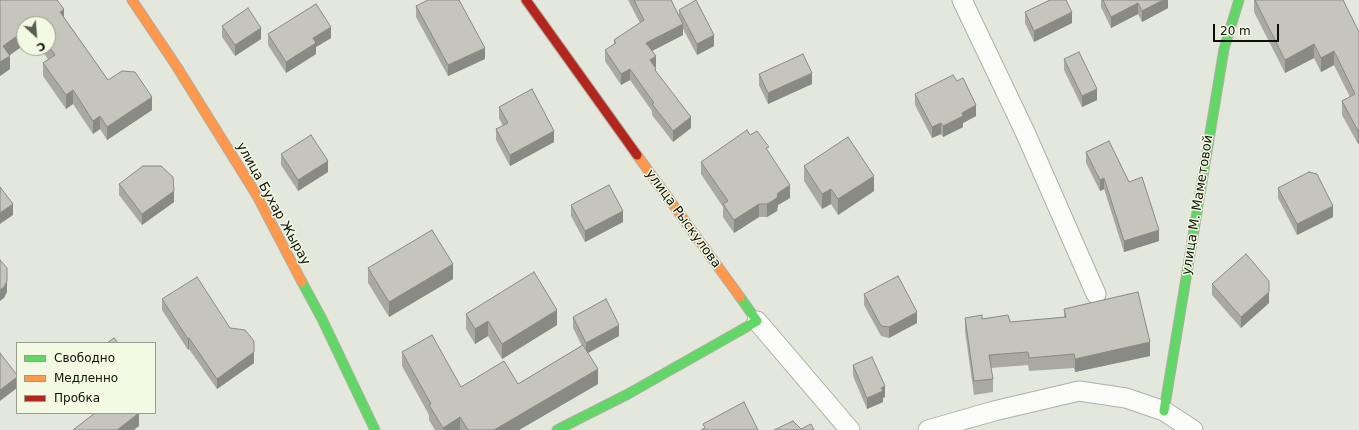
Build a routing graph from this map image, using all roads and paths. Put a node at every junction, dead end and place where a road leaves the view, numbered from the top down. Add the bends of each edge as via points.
1 (132, 0) edge
2 (526, 0) edge
3 (962, 0) edge
4 (1239, 0) edge
5 (1096, 294) dead end
6 (757, 321) junction
7 (1164, 411) junction
8 (375, 430) edge
9 (557, 430) edge
10 (850, 430) edge
11 (928, 430) edge
12 (1194, 430) edge

1 - 8 street, улица Бухар Жырау via 256,194 322,319
2 - 6 street, улица Рыскулова
3 - 5 street via 1025,132
4 - 7 street, улица М. Маметовой via 1224,49
6 - 9 street via 628,394
6 - 10 street, улица Рыскулова
7 - 11 street via 1126,398 1078,391
7 - 12 street

